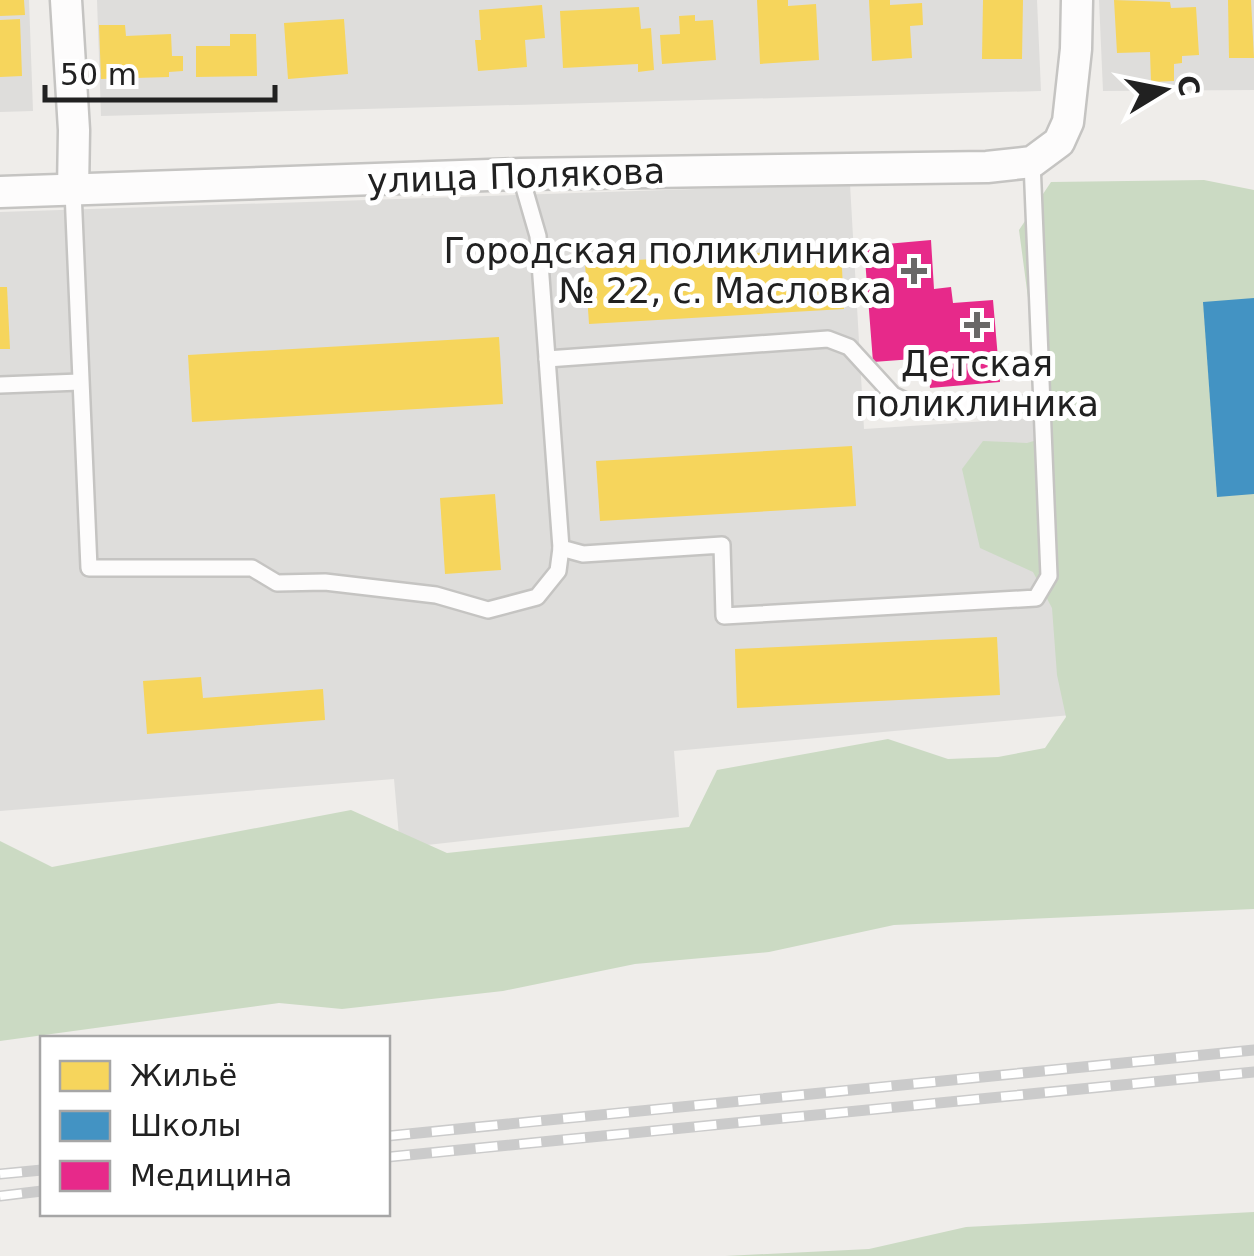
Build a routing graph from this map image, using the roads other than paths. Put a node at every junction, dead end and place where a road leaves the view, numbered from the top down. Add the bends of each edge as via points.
1 (66, 0) edge
2 (1077, 0) edge
3 (1032, 162) junction
4 (520, 174) junction
5 (73, 191) junction
6 (0, 192) edge
7 (547, 359) junction
8 (80, 382) junction
9 (0, 385) edge
10 (1041, 403) junction
11 (561, 548) junction

1 - 5 street
2 - 3 street via 1068,122 1058,142
3 - 4 street, улица Полякова
3 - 10 lane
4 - 5 street, улица Полякова
4 - 7 lane via 538,236
5 - 6 street, улица Полякова
5 - 8 lane
7 - 10 lane via 828,339 849,346 893,395 925,410
7 - 11 lane
8 - 9 lane
8 - 11 lane via 89,568 252,568 277,583 436,596 488,610 537,597 558,572
10 - 11 lane via 1049,576 1036,598 724,616 722,545 583,554

